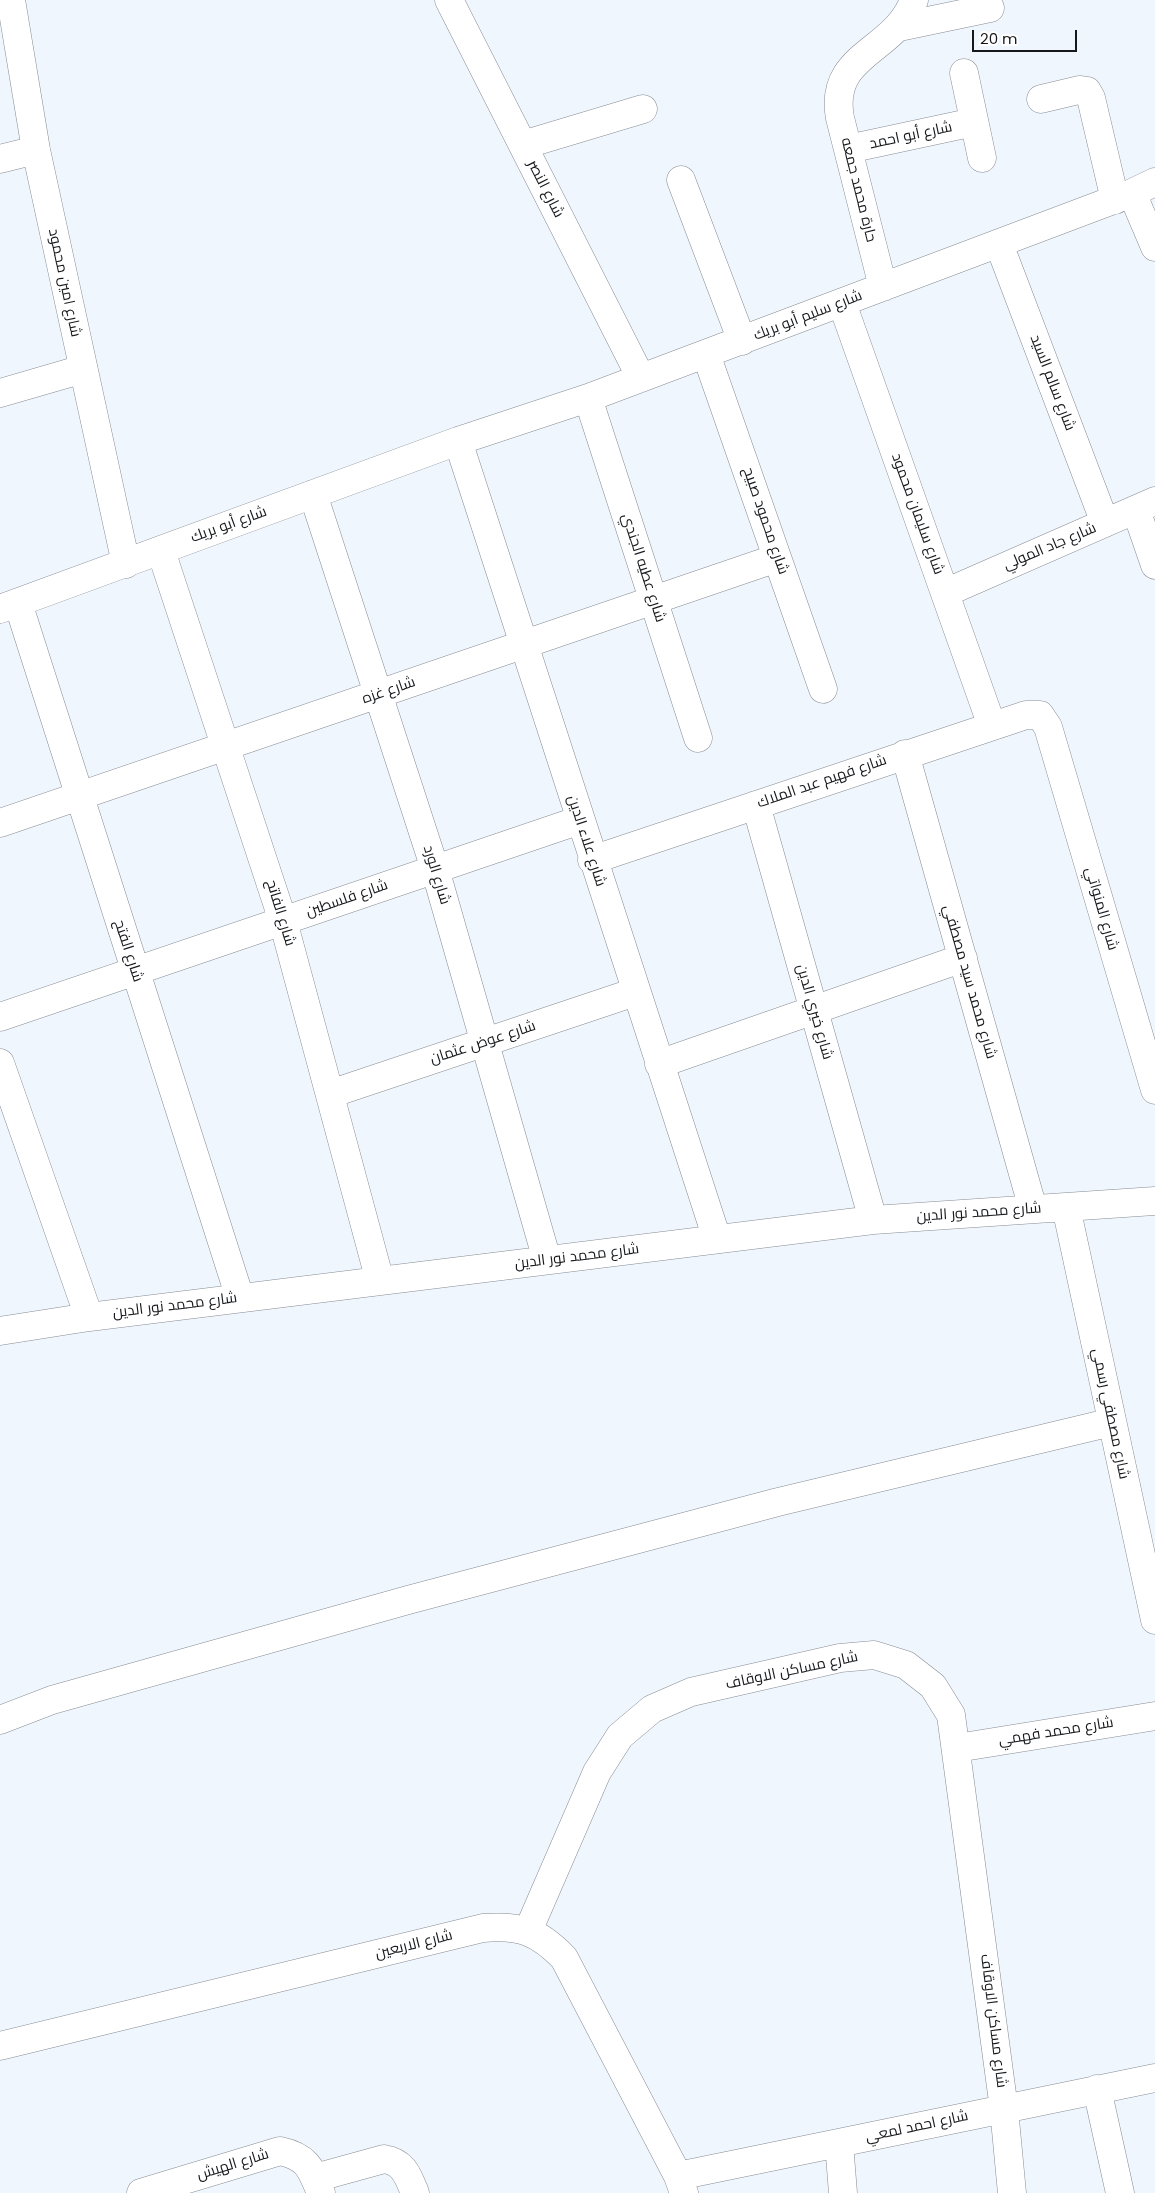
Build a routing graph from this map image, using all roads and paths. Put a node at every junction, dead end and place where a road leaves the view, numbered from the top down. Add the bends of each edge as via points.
1 (11, 0) edge
2 (449, 0) edge
3 (914, 0) edge
4 (990, 8) dead end
5 (899, 27) junction
6 (964, 74) dead end
7 (1041, 99) dead end
8 (643, 109) dead end
9 (974, 122) junction
10 (523, 145) junction
11 (848, 149) junction
12 (36, 150) junction
13 (982, 158) dead end
14 (0, 159) edge
15 (681, 180) dead end
16 (1134, 192) edge
17 (999, 244) junction
18 (1155, 247) edge
19 (883, 287) junction
20 (842, 303) junction
21 (742, 341) junction
22 (706, 354) junction
23 (83, 369) junction
24 (641, 378) junction
25 (0, 393) edge
26 (588, 398) junction
27 (458, 441) junction
28 (313, 494) junction
29 (1145, 505) edge
30 (1105, 523) junction
31 (161, 551) junction
32 (777, 558) junction
33 (126, 564) junction
34 (1155, 565) edge
35 (945, 592) junction
36 (653, 600) junction
37 (9, 606) edge
38 (524, 645) junction
39 (823, 689) dead end
40 (378, 695) junction
41 (992, 726) junction
42 (1048, 727) joint
43 (698, 738) dead end
44 (226, 747) junction
45 (905, 754) junction
46 (79, 796) junction
47 (756, 805) junction
48 (580, 820) junction
49 (0, 823) edge
50 (592, 860) junction
51 (435, 869) junction
52 (283, 920) junction
53 (963, 958) junction
54 (134, 971) junction
55 (636, 992) junction
56 (813, 1010) junction
57 (0, 1017) edge
58 (485, 1042) junction
59 (0, 1063) edge
60 (659, 1064) junction
61 (1155, 1090) edge
62 (330, 1094) junction
63 (1155, 1201) edge
64 (1066, 1207) junction
65 (1034, 1209) junction
66 (873, 1220) junction
67 (717, 1239) junction
68 (547, 1260) junction
69 (380, 1281) junction
70 (240, 1298) junction
71 (89, 1317) junction
72 (0, 1331) edge
73 (1112, 1422) junction
74 (1155, 1620) edge
75 (1155, 1716) edge
76 (0, 1720) edge
77 (957, 1748) junction
78 (528, 1930) junction
79 (0, 2046) edge
80 (1155, 2078) edge
81 (1097, 2089) junction
82 (1004, 2109) junction
83 (839, 2143) junction
84 (681, 2184) edge
85 (318, 2185) edge
86 (177, 2188) edge
87 (141, 2193) edge
88 (415, 2193) edge
89 (843, 2193) edge
90 (1012, 2193) edge
91 (1120, 2193) edge

1 - 12 street, شارع امين محمود
2 - 10 street, شارع النصر
3 - 5 street
4 - 5 street
5 - 11 street, حارة محمد جمعه via 849,69 838,92
6 - 9 street
7 - 16 street via 1087,91
8 - 10 street
9 - 11 street, شارع أبو احمد
9 - 13 street
10 - 24 street, شارع النصر
11 - 19 street, حارة محمد جمعه
12 - 14 street
12 - 23 street, شارع امين محمود
15 - 21 street
16 - 17 street, شارع سليم أبو بريك
16 - 18 street
17 - 19 street, شارع سليم أبو بريك
17 - 30 street, شارع سالم السيد
19 - 20 street, شارع سليم أبو بريك
20 - 21 street, شارع سليم أبو بريك
20 - 35 street, شارع سليمان محمود
21 - 22 street, شارع سليم أبو بريك
22 - 24 street, شارع سليم أبو بريك
22 - 32 street, شارع محمود صبيح
23 - 25 street
23 - 33 street, شارع امين محمود
24 - 26 street, شارع سليم أبو بريك
26 - 27 street, شارع سليم أبو بريك
26 - 36 street, شارع عطيه الجندي
27 - 28 street, شارع أبو بريك
27 - 38 street, شارع علاء الدين
28 - 31 street, شارع أبو بريك
28 - 40 street, شارع الورد
29 - 30 street, شارع جاد المولي
29 - 34 street
30 - 35 street, شارع جاد المولي
31 - 33 street, شارع أبو بريك
31 - 44 street, شارع الفاتح
32 - 36 street, شارع غزه
32 - 39 street, شارع محمود صبيح
33 - 37 street, شارع أبو بريك
35 - 41 street, شارع سليمان محمود
36 - 38 street, شارع غزه
36 - 43 street, شارع عطيه الجندي
37 - 46 street, شارع الفتح
38 - 40 street, شارع غزه
38 - 48 street, شارع علاء الدين
40 - 44 street, شارع غزه
40 - 51 street, شارع الورد
41 - 42 street, شارع فهيم عبد الملاك via 1026,715 1040,715
41 - 45 street, شارع فهيم عبد الملاك
42 - 61 street, شارع المنواتي
44 - 46 street, شارع غزه
44 - 52 street, شارع الفاتح
45 - 47 street, شارع فهيم عبد الملاك
45 - 53 street, شارع محمد سيد مصطفي
46 - 49 street, شارع غزه
46 - 54 street, شارع الفتح
47 - 50 street, شارع فهيم عبد الملاك
47 - 56 street, شارع خيري الدين
48 - 50 street, شارع علاء الدين
48 - 51 street, شارع فلسطين
50 - 55 street, شارع علاء الدين
51 - 52 street, شارع فلسطين
51 - 58 street, شارع الورد
52 - 54 street, شارع فلسطين
52 - 62 street, شارع الفاتح
53 - 56 street
53 - 65 street, شارع محمد سيد مصطفي
54 - 57 street, شارع فلسطين
54 - 70 street, شارع الفتح
55 - 58 street, شارع عوض عثمان
55 - 60 street, شارع علاء الدين
56 - 60 street
56 - 66 street, شارع خيري الدين
58 - 62 street, شارع عوض عثمان
58 - 68 street, شارع الورد
59 - 71 street
60 - 67 street, شارع علاء الدين
62 - 69 street, شارع الفاتح
63 - 64 street, شارع محمد نور الدين
64 - 65 street, شارع محمد نور الدين
64 - 73 street, شارع مصطفي رسمي
65 - 66 street, شارع محمد نور الدين
66 - 67 street, شارع محمد نور الدين
67 - 68 street, شارع محمد نور الدين
68 - 69 street, شارع محمد نور الدين
69 - 70 street, شارع محمد نور الدين
70 - 71 street, شارع محمد نور الدين
71 - 72 street, شارع محمد نور الدين
73 - 74 street, شارع مصطفي رسمي
73 - 76 street via 778,1502 408,1600 52,1700
75 - 77 street, شارع محمد فهمي
77 - 78 street, شارع مساكن الاوقاف via 951,1715 933,1686 906,1665 874,1655 840,1658 691,1692 652,1709 620,1736 597,1772
77 - 82 street, شارع مساكن الاوقاف
78 - 79 street, شارع الاربعين via 506,1926 483,1928
78 - 84 street, شارع الاربعين via 548,1942 564,1958
80 - 81 street, شارع احمد لمعي
81 - 82 street, شارع احمد لمعي
81 - 91 street
82 - 83 street, شارع احمد لمعي
82 - 90 street, شارع مساكن الاوقاف
83 - 84 street, شارع احمد لمعي
83 - 89 street
85 - 86 street, شارع الهيش via 308,2164 295,2154 280,2151
85 - 88 street via 384,2160 394,2161 406,2170
86 - 87 street, شارع الهيش

